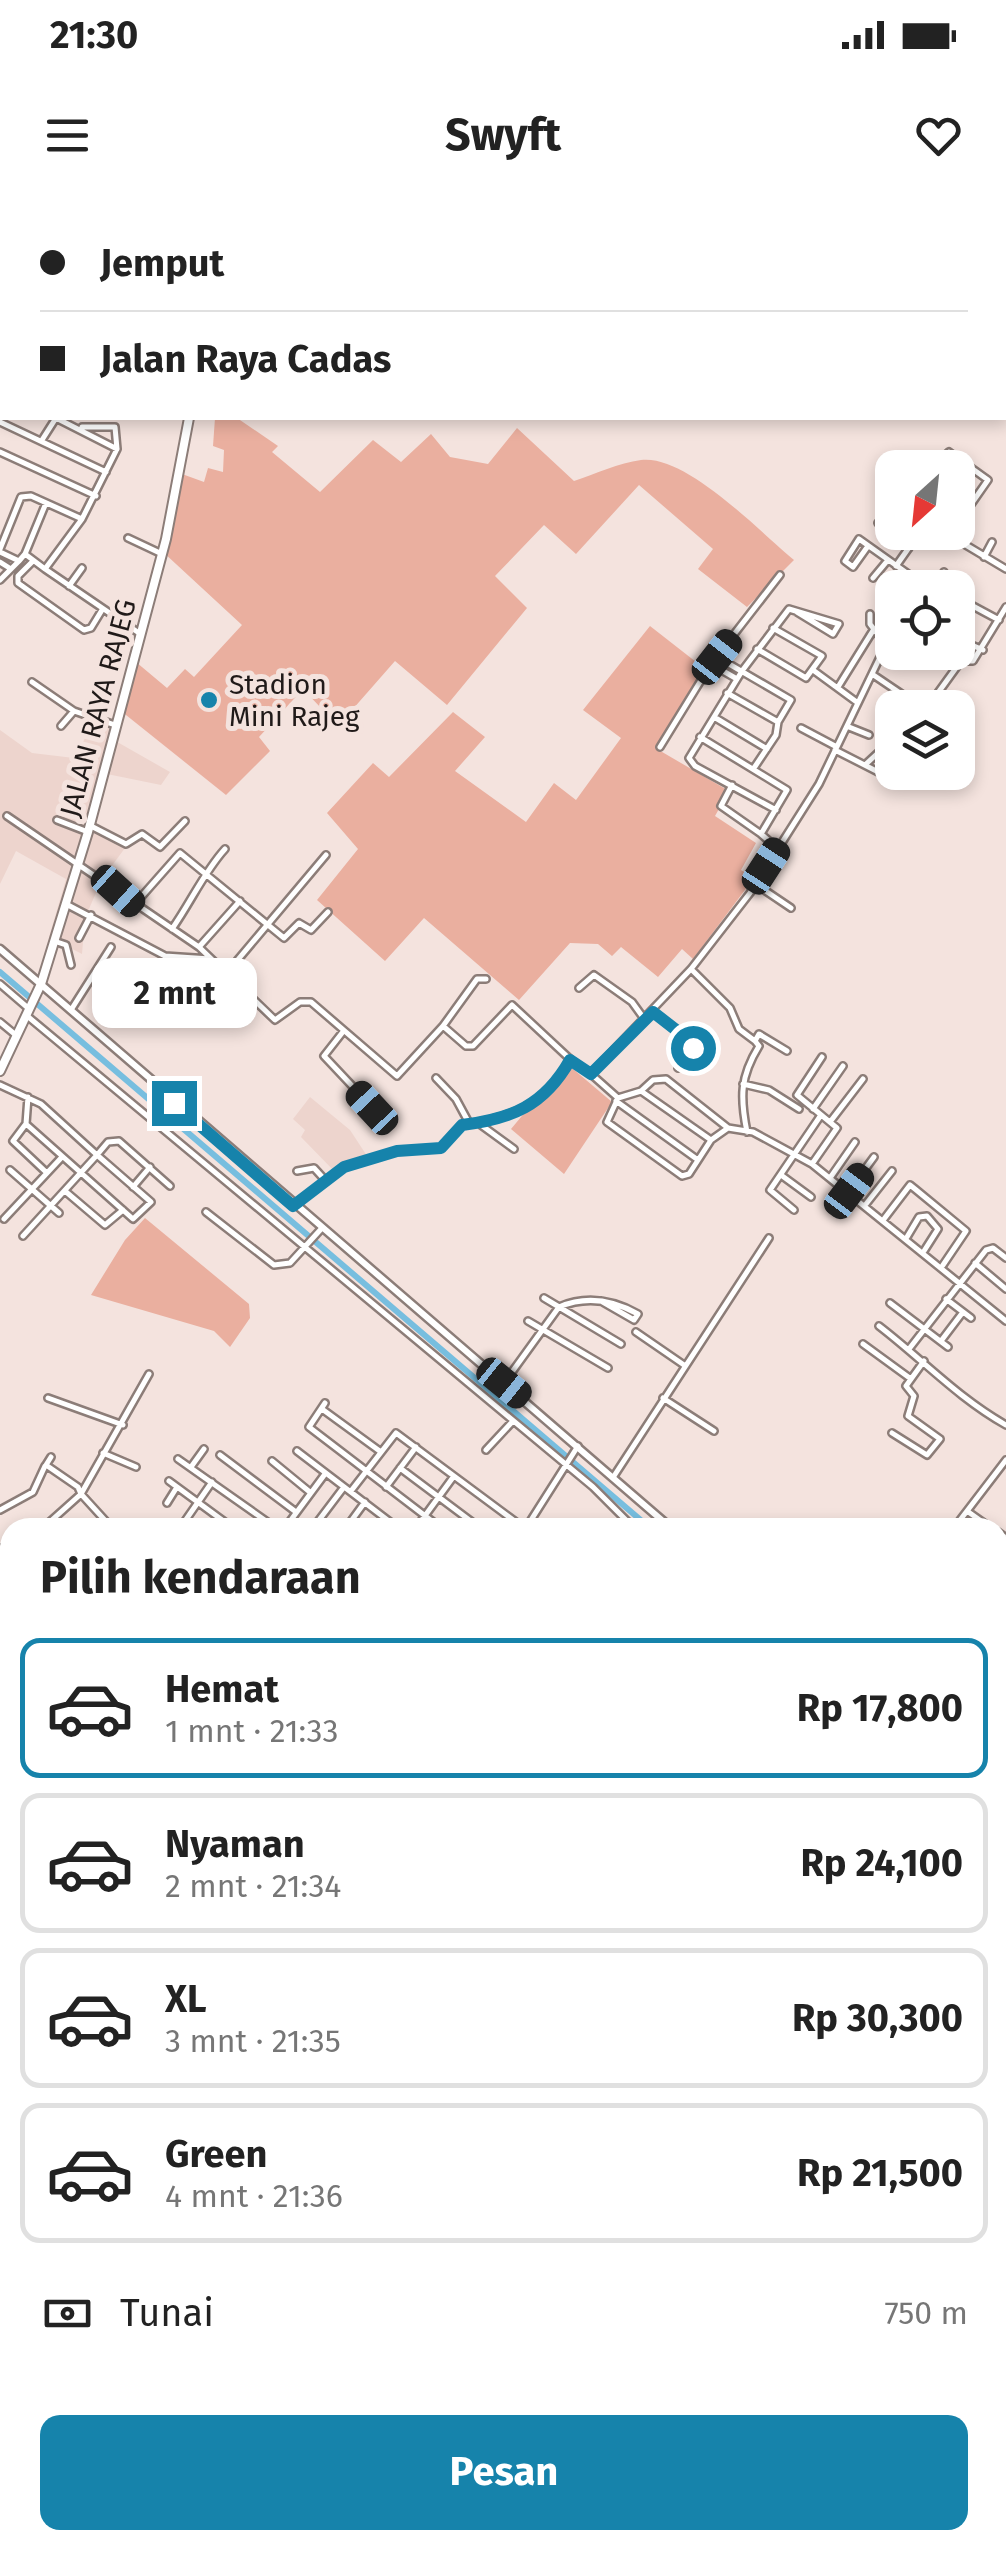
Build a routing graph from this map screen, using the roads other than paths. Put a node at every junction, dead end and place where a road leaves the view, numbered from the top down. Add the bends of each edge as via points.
1 (52, 420) edge
2 (56, 420) edge
3 (189, 420) edge
4 (0, 422) edge
5 (80, 426) junction
6 (42, 440) junction
7 (116, 449) junction
8 (0, 452) edge
9 (975, 471) edge
10 (106, 472) junction
11 (96, 496) junction
12 (975, 498) edge
13 (46, 503) junction
14 (82, 519) junction
15 (128, 538) dead end
16 (992, 542) dead end
17 (868, 546) junction
18 (908, 550) edge
19 (974, 550) edge
20 (0, 551) edge
21 (25, 554) junction
22 (162, 554) junction
23 (984, 557) junction
24 (888, 560) junction
25 (33, 561) junction
26 (0, 562) edge
27 (18, 562) junction
28 (896, 566) junction
29 (82, 568) dead end
30 (11, 569) junction
31 (1006, 569) edge
32 (45, 570) junction
33 (903, 570) edge
34 (780, 575) dead end
35 (873, 578) dead end
36 (0, 580) edge
37 (69, 586) junction
38 (975, 607) edge
39 (1006, 608) edge
40 (102, 610) junction
41 (797, 612) junction
42 (870, 614) dead end
43 (999, 620) junction
44 (773, 628) junction
45 (874, 629) joint
46 (140, 633) junction
47 (975, 646) edge
48 (758, 649) junction
49 (983, 650) junction
50 (717, 657) junction
51 (975, 659) edge
52 (711, 664) junction
53 (875, 669) edge
54 (814, 670) junction
55 (742, 671) junction
56 (872, 674) junction
57 (736, 679) junction
58 (32, 682) dead end
59 (838, 687) junction
60 (896, 690) edge
61 (727, 694) junction
62 (858, 704) junction
63 (74, 711) junction
64 (713, 716) junction
65 (778, 722) junction
66 (115, 725) junction
67 (61, 726) dead end
68 (849, 726) junction
69 (801, 728) dead end
70 (869, 734) dead end
71 (700, 737) junction
72 (660, 747) dead end
73 (834, 748) junction
74 (767, 749) junction
75 (875, 756) edge
76 (866, 764) junction
77 (754, 768) junction
78 (875, 769) edge
79 (732, 784) junction
80 (776, 810) junction
81 (7, 816) dead end
82 (56, 820) dead end
83 (185, 822) dead end
84 (89, 829) junction
85 (761, 834) junction
86 (225, 848) dead end
87 (777, 848) junction
88 (326, 856) dead end
89 (77, 865) junction
90 (207, 874) junction
91 (754, 884) junction
92 (240, 901) junction
93 (66, 904) junction
94 (134, 905) junction
95 (791, 908) dead end
96 (328, 912) dead end
97 (91, 915) junction
98 (268, 923) junction
99 (172, 928) junction
100 (80, 938) dead end
101 (54, 941) junction
102 (111, 946) dead end
103 (199, 947) junction
104 (0, 949) edge
105 (180, 960) junction
106 (213, 960) junction
107 (71, 965) dead end
108 (691, 970) junction
109 (226, 975) junction
110 (486, 978) dead end
111 (169, 979) dead end
112 (0, 984) edge
113 (38, 987) junction
114 (578, 988) dead end
115 (28, 1009) junction
116 (70, 1012) junction
117 (653, 1012) junction
118 (645, 1020) junction
119 (0, 1022) edge
120 (443, 1026) junction
121 (342, 1033) junction
122 (16, 1036) junction
123 (755, 1041) junction
124 (787, 1052) dead end
125 (822, 1057) dead end
126 (570, 1060) junction
127 (843, 1066) dead end
128 (678, 1068) dead end
129 (0, 1072) edge
130 (591, 1074) junction
131 (436, 1078) dead end
132 (863, 1079) dead end
133 (742, 1084) junction
134 (0, 1085) edge
135 (641, 1090) junction
136 (28, 1098) junction
137 (617, 1100) junction
138 (372, 1108) dead end
139 (799, 1108) dead end
140 (814, 1109) junction
141 (821, 1115) junction
142 (830, 1122) junction
143 (26, 1124) junction
144 (469, 1124) junction
145 (481, 1124) junction
146 (728, 1128) junction
147 (747, 1132) junction
148 (712, 1140) junction
149 (855, 1142) dead end
150 (514, 1149) dead end
151 (792, 1152) junction
152 (97, 1155) junction
153 (62, 1156) junction
154 (874, 1157) dead end
155 (698, 1160) junction
156 (812, 1164) junction
157 (150, 1168) junction
158 (10, 1170) dead end
159 (296, 1171) dead end
160 (892, 1171) dead end
161 (80, 1173) junction
162 (46, 1174) junction
163 (780, 1174) junction
164 (830, 1178) junction
165 (325, 1180) junction
166 (170, 1186) dead end
167 (133, 1187) junction
168 (31, 1188) junction
169 (64, 1190) junction
170 (849, 1191) junction
171 (812, 1197) dead end
172 (866, 1204) junction
173 (50, 1205) junction
174 (293, 1206) junction
175 (123, 1210) junction
176 (794, 1210) dead end
177 (206, 1212) dead end
178 (59, 1213) dead end
179 (4, 1219) dead end
180 (884, 1219) junction
181 (320, 1231) junction
182 (23, 1236) dead end
183 (906, 1237) junction
184 (769, 1238) dead end
185 (308, 1245) junction
186 (924, 1250) junction
187 (1006, 1258) edge
188 (975, 1263) junction
189 (943, 1266) junction
190 (960, 1281) junction
191 (1006, 1289) edge
192 (544, 1298) dead end
193 (946, 1299) junction
194 (600, 1301) junction
195 (890, 1303) dead end
196 (559, 1307) junction
197 (963, 1312) junction
198 (971, 1318) dead end
199 (528, 1321) dead end
200 (1006, 1321) edge
201 (879, 1326) dead end
202 (923, 1328) junction
203 (545, 1330) junction
204 (636, 1332) dead end
205 (941, 1341) junction
206 (621, 1344) dead end
207 (863, 1344) dead end
208 (948, 1347) dead end
209 (909, 1348) junction
210 (924, 1361) junction
211 (684, 1365) junction
212 (608, 1368) dead end
213 (149, 1374) dead end
214 (911, 1379) junction
215 (504, 1383) junction
216 (48, 1398) dead end
217 (663, 1398) junction
218 (513, 1421) junction
219 (123, 1425) junction
220 (1006, 1425) edge
221 (714, 1431) dead end
222 (892, 1432) dead end
223 (416, 1448) junction
224 (204, 1449) dead end
225 (576, 1449) junction
226 (486, 1450) dead end
227 (298, 1451) dead end
228 (103, 1452) junction
229 (382, 1452) junction
230 (220, 1455) dead end
231 (51, 1457) dead end
232 (178, 1459) dead end
233 (1006, 1460) edge
234 (272, 1461) dead end
235 (566, 1463) junction
236 (46, 1465) junction
237 (136, 1466) dead end
238 (191, 1467) junction
239 (400, 1468) junction
240 (366, 1471) junction
241 (326, 1473) junction
242 (454, 1476) junction
243 (614, 1476) junction
244 (169, 1481) dead end
245 (212, 1482) junction
246 (386, 1486) junction
247 (177, 1487) junction
248 (348, 1489) junction
249 (311, 1493) junction
250 (81, 1494) junction
251 (439, 1496) junction
252 (168, 1502) dead end
253 (198, 1502) junction
254 (365, 1502) junction
255 (0, 1510) edge
256 (967, 1510) junction
257 (296, 1512) junction
258 (425, 1515) junction
259 (54, 1518) edge
260 (103, 1518) edge
261 (186, 1518) edge
262 (220, 1518) edge
263 (262, 1518) edge
264 (292, 1518) edge
265 (322, 1518) edge
266 (353, 1518) edge
267 (385, 1518) edge
268 (423, 1518) edge
269 (428, 1518) edge
270 (467, 1518) edge
271 (511, 1518) edge
272 (531, 1518) edge
273 (624, 1518) edge
274 (660, 1518) edge
275 (961, 1518) edge
276 (978, 1518) edge

1 - 6 street
2 - 5 street
3 - 22 main road, JALAN RAYA RAJEG
4 - 6 street
5 - 7 street
5 - 7 street via 115,427
6 - 10 street
7 - 10 street
8 - 11 street
9 - 12 street via 988,480
10 - 11 street
11 - 14 street
13 - 14 street
13 - 20 street via 22,497
13 - 21 street
14 - 32 street
15 - 22 street
16 - 23 street
17 - 17 street via 853,566 845,561 858,540
17 - 24 street
18 - 28 street
19 - 23 street
20 - 27 street
21 - 25 street
21 - 27 street
22 - 46 main road, JALAN RAYA RAJEG
23 - 31 street
24 - 28 street
24 - 35 street
25 - 32 street
25 - 40 street via 18,583 84,630
26 - 30 street
27 - 30 street
28 - 33 street
29 - 37 street
30 - 36 street
32 - 37 street
34 - 50 street
37 - 40 street
38 - 43 street
39 - 43 street
40 - 46 street
41 - 41 street via 838,623 839,624 833,634
41 - 44 street via 789,609
42 - 45 street
43 - 49 street
44 - 48 street
44 - 54 street via 822,656
45 - 59 street
46 - 66 main road, JALAN RAYA RAJEG
47 - 49 street
48 - 54 street via 806,678
48 - 55 street
49 - 51 street
50 - 52 street
50 - 55 street
52 - 57 street
52 - 72 street
53 - 56 street
54 - 59 street
55 - 57 street
55 - 65 street via 791,700
56 - 60 street
56 - 62 street
57 - 61 street
58 - 63 street
59 - 62 street
61 - 64 street
61 - 65 street
62 - 68 street
63 - 66 street
63 - 67 street
64 - 71 street
64 - 74 street
65 - 74 street
66 - 84 main road, JALAN RAYA RAJEG
68 - 70 street
68 - 73 street
69 - 73 street
71 - 77 street
71 - 79 street via 690,760
73 - 76 street
73 - 87 street
74 - 77 street
75 - 76 street
76 - 78 street
77 - 80 street via 787,790
79 - 80 street
79 - 85 street via 722,806
80 - 85 street
81 - 89 street
82 - 84 street
83 - 84 street via 160,847 142,834 126,844
84 - 89 main road, JALAN RAYA RAJEG
85 - 87 street
86 - 90 street
87 - 91 street
88 - 98 street
89 - 93 main road, JALAN RAYA RAJEG
89 - 94 street
90 - 92 street
90 - 94 street via 178,854
90 - 99 street
91 - 95 street
91 - 108 street
92 - 98 street
92 - 103 street
93 - 97 street
93 - 101 main road, JALAN RAYA RAJEG
94 - 99 street
96 - 98 street via 311,930 296,924 286,938
97 - 100 street
97 - 105 street
98 - 109 street
99 - 103 street
101 - 107 street via 66,945
101 - 113 main road, JALAN RAYA RAJEG
102 - 116 street
103 - 106 street
104 - 113 street
105 - 106 street
105 - 111 street
106 - 109 street
108 - 117 street
108 - 123 street
109 - 121 street via 275,1020 308,1001
110 - 120 street via 477,979
112 - 115 street
113 - 115 main road, JALAN RAYA RAJEG
113 - 116 street
114 - 118 street via 594,975 639,1008
115 - 122 main road, JALAN RAYA RAJEG
115 - 185 street
116 - 174 street
117 - 118 street
117 - 128 street via 694,1046
118 - 130 street
119 - 122 street
120 - 121 street via 397,1076
120 - 126 street via 473,1046 512,1005
121 - 138 street via 324,1056
122 - 129 main road, JALAN RAYA RAJEG
123 - 124 street via 759,1034
123 - 133 street via 759,1046
125 - 140 street via 797,1092
126 - 130 street
126 - 145 street via 532,1106
127 - 140 street
130 - 137 street
131 - 144 street
132 - 142 street
133 - 139 street
133 - 147 street
134 - 136 street
135 - 137 street
135 - 146 street via 666,1079
135 - 148 street
136 - 143 street
136 - 152 street
137 - 155 street
137 - 155 street via 608,1122 678,1174 690,1174
140 - 141 street
141 - 142 street
141 - 151 street
142 - 156 street via 838,1128
143 - 153 street
143 - 162 street via 13,1140
144 - 145 street
144 - 165 street via 441,1148 397,1151
145 - 150 street
146 - 147 street
146 - 148 street
147 - 151 street
148 - 155 street
149 - 164 street
151 - 156 street
151 - 163 street
152 - 157 street via 116,1139
152 - 161 street
152 - 167 street
153 - 161 street
153 - 162 street
154 - 170 street
156 - 164 street
157 - 166 street
157 - 167 street
158 - 168 street
159 - 165 street via 314,1168
160 - 172 street
161 - 169 street
161 - 175 street
162 - 168 street
163 - 171 street
163 - 176 street via 770,1192
164 - 170 street
165 - 174 street
167 - 175 street via 150,1203 136,1220
168 - 173 street
168 - 179 street
169 - 173 street
169 - 175 street via 105,1224
170 - 172 street
172 - 180 street
173 - 178 street
173 - 182 street
174 - 181 street
177 - 185 street via 270,1264 290,1263
180 - 183 street
180 - 189 street via 910,1185 916,1189 966,1230
181 - 185 street
181 - 215 street
183 - 186 street
183 - 186 street via 927,1216 938,1228
184 - 211 street
185 - 218 street
186 - 189 street
187 - 188 street via 992,1248
188 - 190 street
188 - 191 street
189 - 190 street
190 - 193 street
190 - 200 street
192 - 196 street
193 - 197 street
193 - 202 street
194 - 194 street via 611,1300 638,1314 634,1320
194 - 196 street
195 - 202 street
196 - 203 street
196 - 206 street
197 - 198 street
197 - 205 street
199 - 203 street
201 - 209 street
202 - 205 street
202 - 209 street
203 - 212 street
203 - 215 street
204 - 211 street
205 - 208 street
207 - 214 street
209 - 210 street
210 - 214 street
210 - 220 street
211 - 217 street
213 - 219 street
214 - 222 street via 908,1416 940,1439 927,1455
215 - 225 street
216 - 219 street
217 - 221 street
217 - 243 street
218 - 226 street
218 - 235 street
219 - 228 street
223 - 229 street via 396,1432
223 - 239 street
223 - 242 street
224 - 238 street
225 - 235 street
225 - 243 street
227 - 241 street
228 - 237 street
228 - 250 street
229 - 240 street
229 - 240 street via 323,1406 308,1427
230 - 257 street
231 - 236 street
232 - 238 street
233 - 256 street
234 - 249 street
235 - 272 street
235 - 273 street
236 - 250 street
236 - 255 street via 34,1492
238 - 245 street
239 - 246 street
239 - 251 street
240 - 246 street
240 - 248 street
241 - 248 street
241 - 249 street
242 - 251 street
242 - 271 street
243 - 274 street
244 - 247 street
245 - 253 street
245 - 263 street
246 - 258 street
247 - 252 street
247 - 253 street
248 - 254 street
248 - 265 street
249 - 257 street
250 - 259 street
250 - 260 street
251 - 258 street
251 - 270 street
253 - 261 street
253 - 262 street
254 - 266 street
254 - 267 street
256 - 275 street
256 - 276 street
257 - 264 street
258 - 268 street
258 - 269 street

